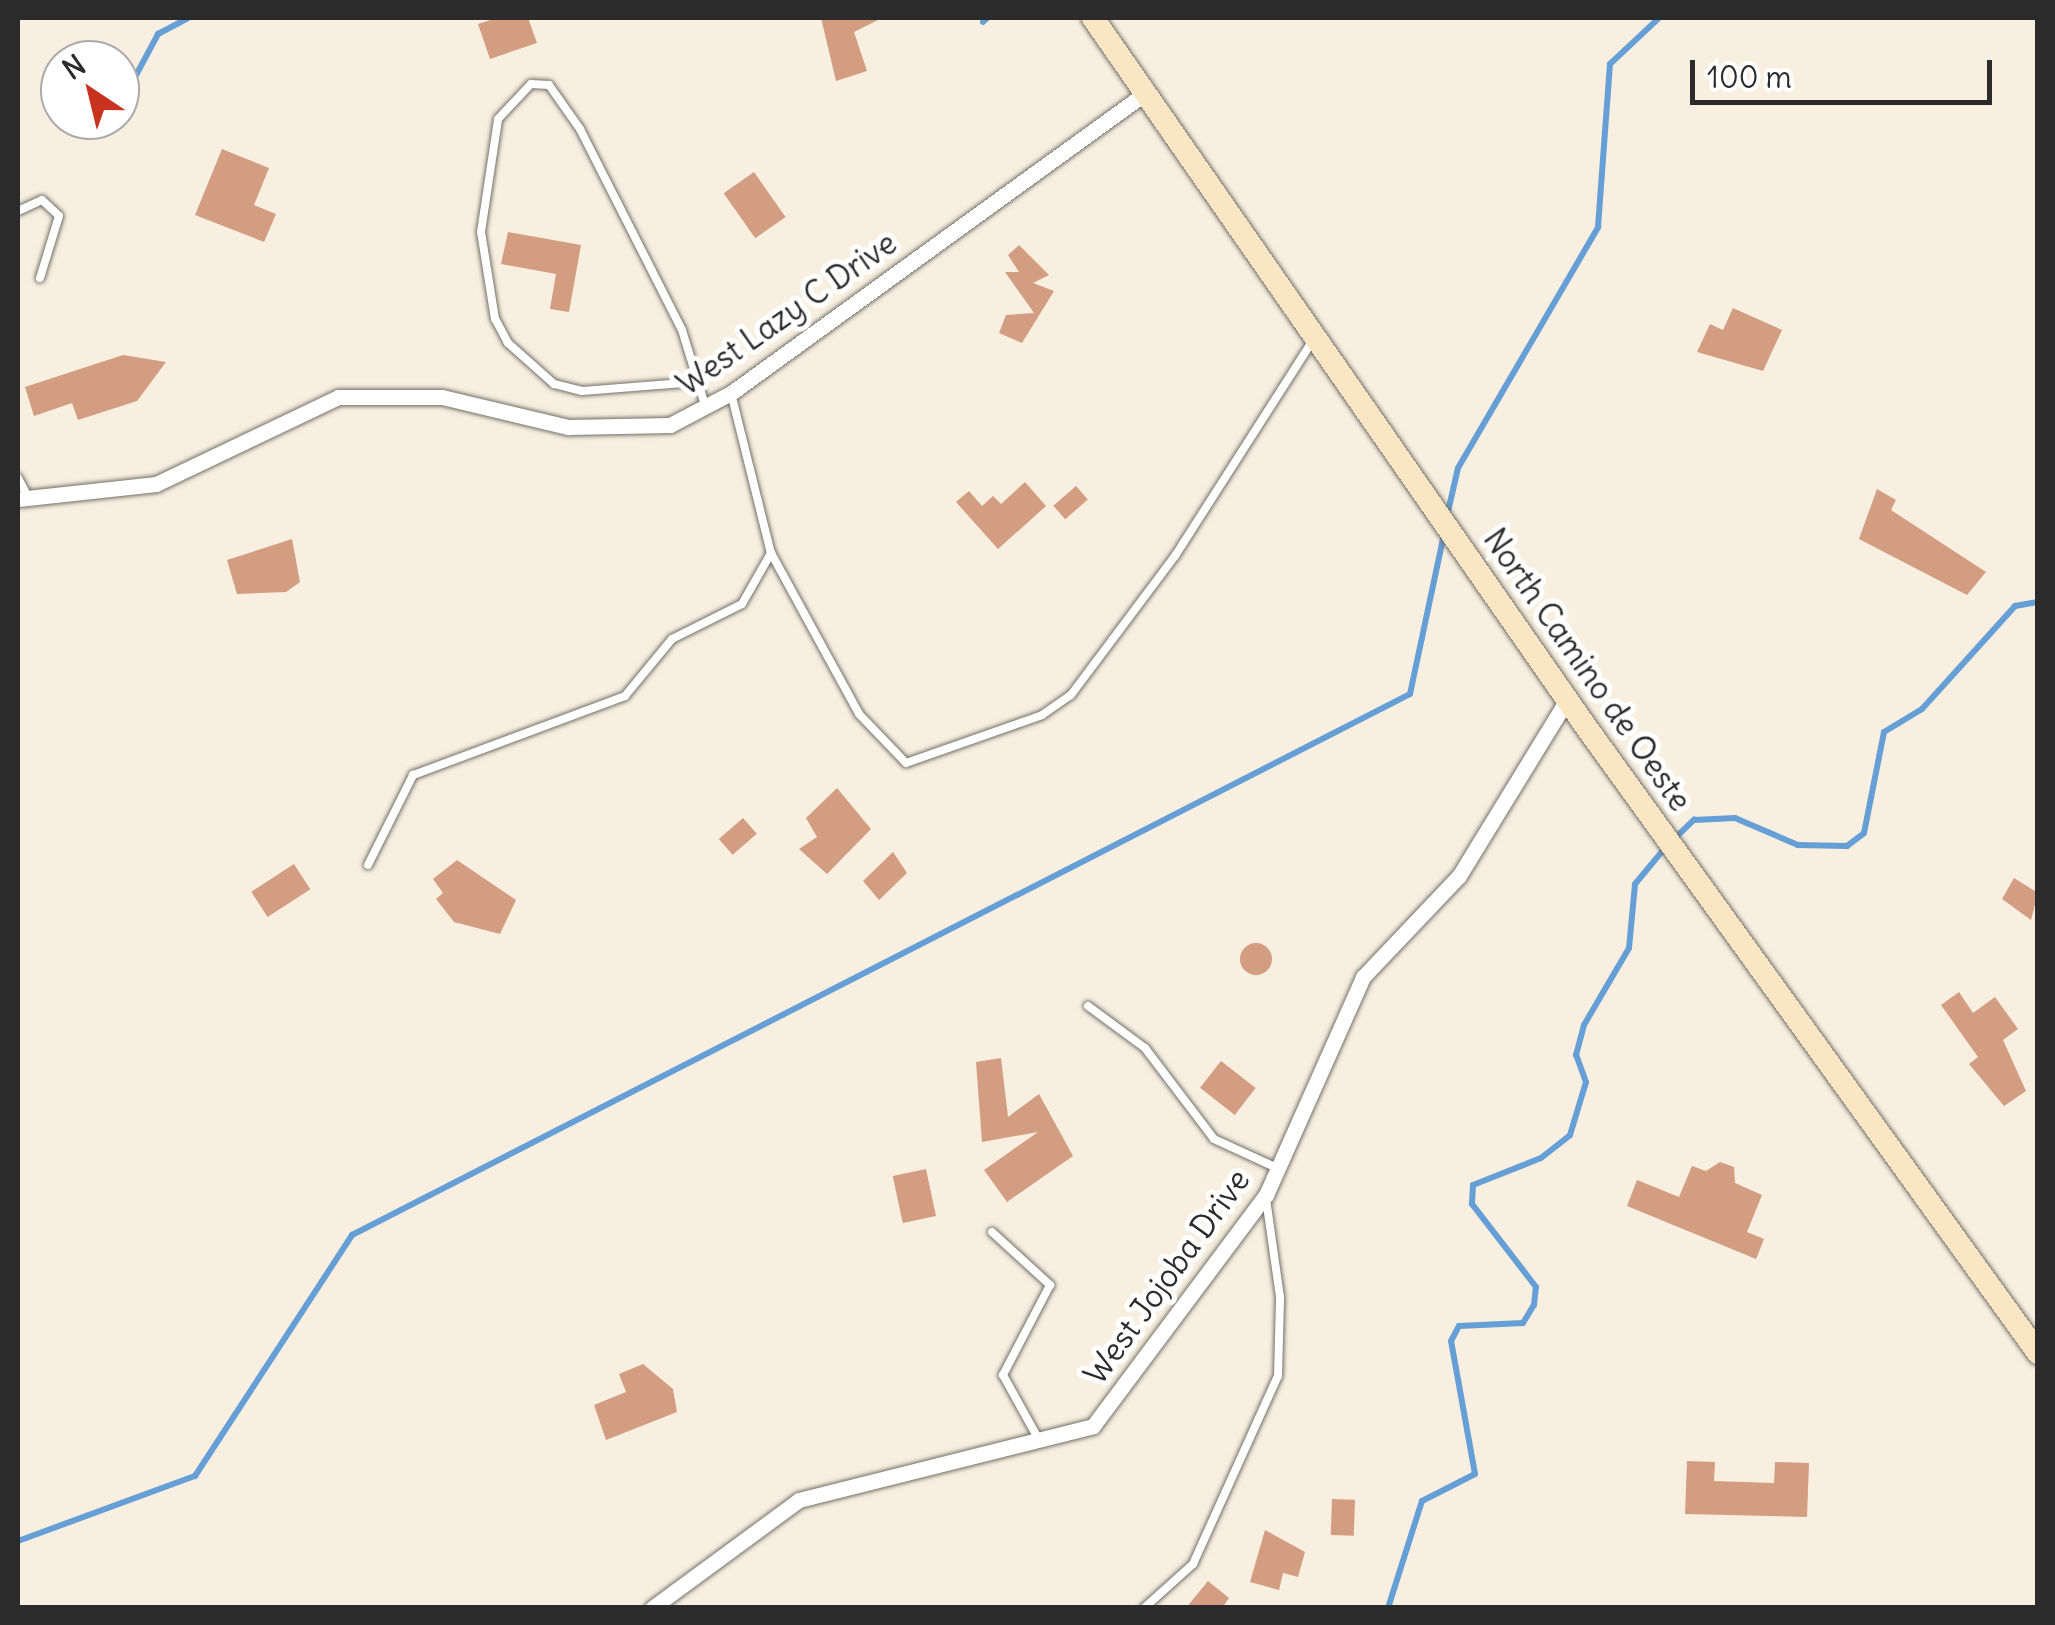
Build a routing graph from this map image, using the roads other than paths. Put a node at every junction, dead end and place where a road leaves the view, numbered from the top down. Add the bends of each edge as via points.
1 (1093, 18) edge
2 (1144, 94) junction
3 (18, 211) edge
4 (40, 278) dead end
5 (1314, 340) junction
6 (696, 382) junction
7 (731, 393) junction
8 (706, 409) junction
9 (18, 478) edge
10 (23, 498) edge
11 (771, 553) junction
12 (1567, 700) junction
13 (368, 865) dead end
14 (1088, 1006) dead end
15 (1277, 1168) junction
16 (1266, 1195) junction
17 (992, 1232) dead end
18 (2038, 1353) edge
19 (1039, 1440) junction
20 (652, 1608) edge
21 (1144, 1608) edge

1 - 2 street, North Camino de Oeste
2 - 5 street, North Camino de Oeste
2 - 7 street, West Lazy C Drive
3 - 4 lane via 42,200 60,216
5 - 11 lane via 1176,556 1070,695 1042,716 906,763 859,714
5 - 12 street, North Camino de Oeste
6 - 6 lane via 682,330 572,115 548,85 531,84 498,118 481,232 494,319 508,344 554,384 582,391
6 - 8 lane
7 - 8 street, West Lazy C Drive
7 - 11 lane
8 - 10 street, West Lazy C Drive via 624,430 568,428 442,396 338,397 156,484
9 - 10 lane
11 - 13 lane via 742,604 672,639 625,696 413,774
12 - 15 street, West Jojoba Drive via 1459,876 1362,977
12 - 18 street, North Camino de Oeste
14 - 15 lane via 1145,1048 1214,1139
15 - 16 street, West Jojoba Drive
16 - 19 street, West Jojoba Drive via 1093,1426
16 - 21 lane via 1280,1297 1278,1376 1200,1552
17 - 19 lane via 1050,1284 1003,1374
19 - 20 street, West Jojoba Drive via 799,1500

